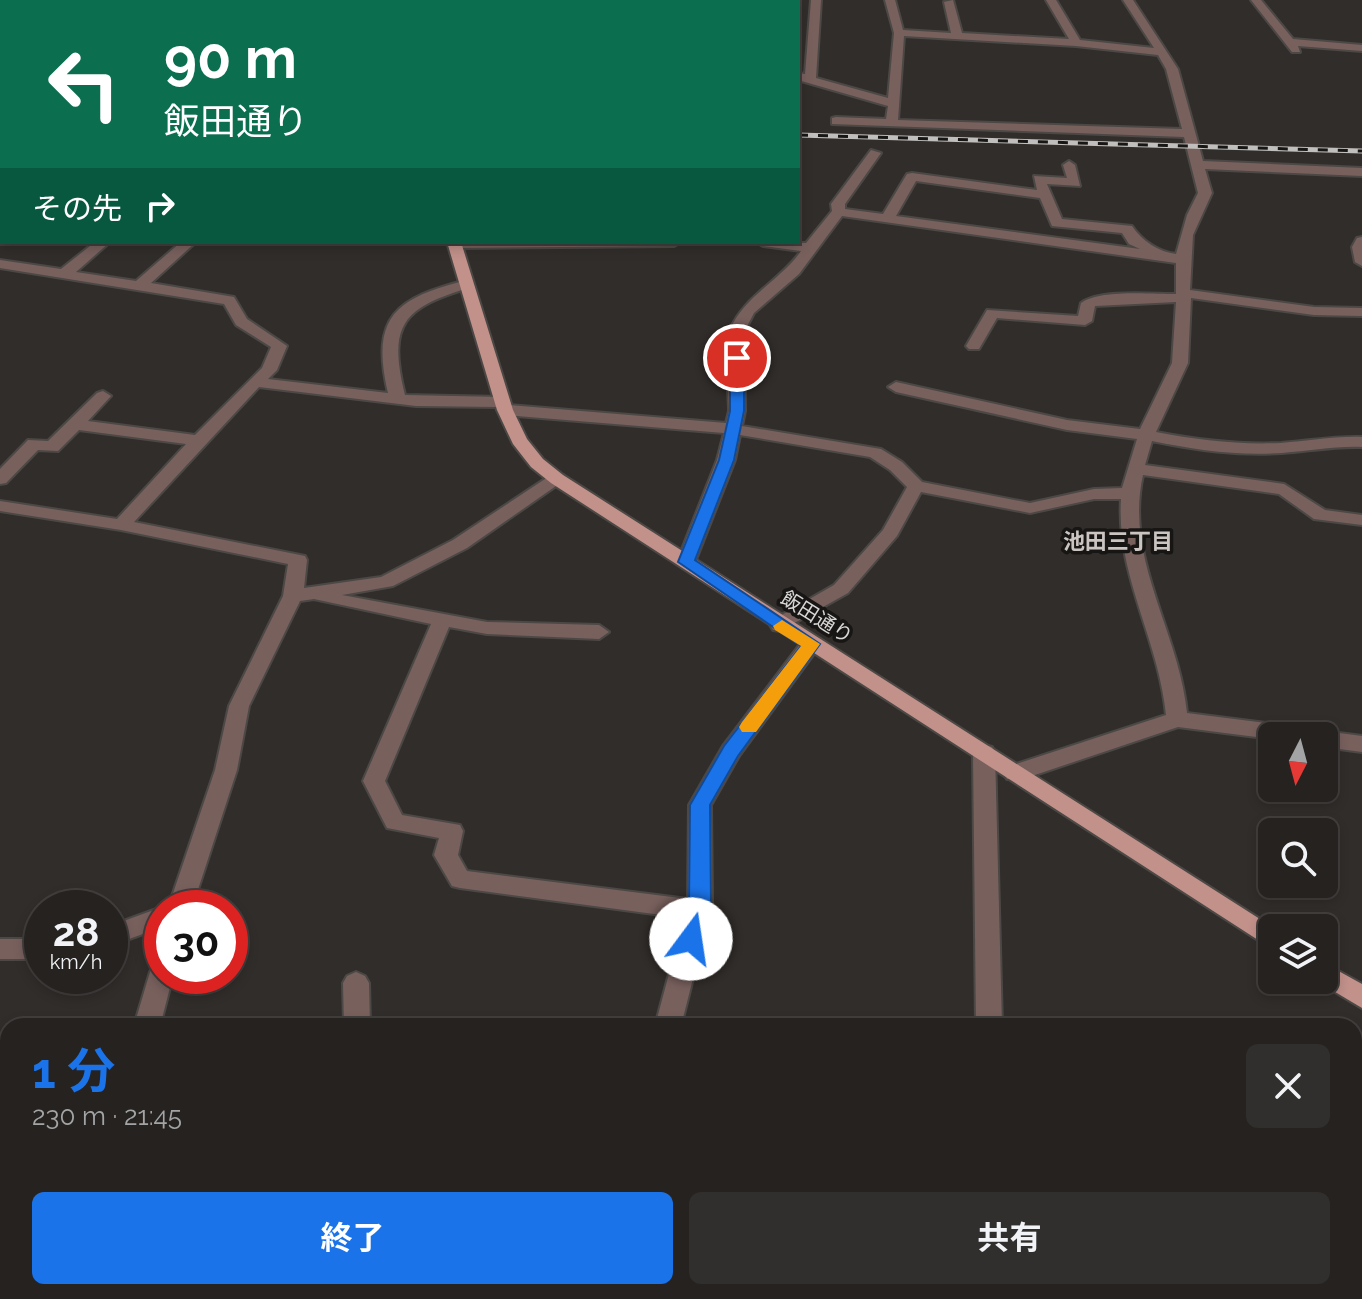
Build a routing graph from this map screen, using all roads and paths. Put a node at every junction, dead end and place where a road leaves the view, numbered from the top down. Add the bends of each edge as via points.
1 (816, 0) edge
2 (890, 0) edge
3 (1051, 0) edge
4 (1128, 0) edge
5 (1256, 0) edge
6 (949, 2) dead end
7 (800, 25) edge
8 (816, 25) junction
9 (899, 33) junction
10 (957, 36) junction
11 (1289, 42) junction
12 (1076, 43) junction
13 (1362, 48) edge
14 (1164, 52) junction
15 (1302, 56) dead end
16 (804, 78) edge
17 (895, 104) junction
18 (836, 121) dead end
19 (892, 123) junction
20 (1187, 133) junction
21 (875, 153) dead end
22 (1069, 165) dead end
23 (1198, 165) junction
24 (1362, 172) edge
25 (1046, 195) junction
26 (839, 212) junction
27 (887, 219) junction
28 (1362, 241) edge
29 (101, 244) edge
30 (187, 244) edge
31 (454, 244) edge
32 (779, 244) edge
33 (810, 248) junction
34 (1178, 260) junction
35 (1362, 262) edge
36 (0, 264) edge
37 (64, 274) junction
38 (467, 284) junction
39 (139, 286) junction
40 (1183, 296) junction
41 (1362, 312) edge
42 (974, 346) dead end
43 (256, 382) junction
44 (896, 387) dead end
45 (103, 396) dead end
46 (398, 399) junction
47 (504, 406) junction
48 (75, 424) junction
49 (733, 429) junction
50 (1146, 435) junction
51 (198, 441) junction
52 (1362, 442) edge
53 (1137, 469) junction
54 (0, 479) edge
55 (557, 479) junction
56 (916, 486) junction
57 (1131, 493) junction
58 (0, 506) edge
59 (1362, 520) edge
60 (121, 525) junction
61 (686, 562) junction
62 (300, 595) junction
63 (442, 620) junction
64 (780, 625) junction
65 (599, 632) dead end
66 (811, 644) junction
67 (1177, 719) junction
68 (1258, 730) edge
69 (1338, 741) edge
70 (1362, 744) edge
71 (984, 753) junction
72 (1015, 773) junction
73 (186, 890) edge
74 (698, 910) junction
75 (1258, 930) edge
76 (0, 949) edge
77 (24, 949) edge
78 (1338, 982) edge
79 (356, 983) dead end
80 (156, 994) edge
81 (1362, 997) edge
82 (149, 1018) edge
83 (357, 1018) edge
84 (670, 1018) edge
85 (989, 1018) edge

1 - 8 street
2 - 9 street
3 - 12 street
4 - 14 street
5 - 11 street
6 - 10 street
7 - 8 street
8 - 16 street
9 - 10 street
9 - 17 street
10 - 12 street
11 - 13 street
11 - 15 street
12 - 14 street
14 - 20 street
16 - 17 street
17 - 19 street
18 - 19 street
19 - 20 street
20 - 23 street
21 - 26 street via 838,204
22 - 25 street via 1075,183 1039,179
23 - 24 street
23 - 34 street via 1205,193 1188,223
25 - 27 street via 912,177
25 - 34 street via 1057,223 1127,229 1134,241
26 - 27 street
26 - 33 street
27 - 34 street
28 - 35 street
29 - 37 street
30 - 39 street
31 - 38 main road, 飯田通り
32 - 33 street
33 - 49 street via 794,271 748,311 736,332
34 - 40 street
36 - 37 street
37 - 39 street
38 - 46 street via 416,300 404,310 389,349
38 - 47 main road, 飯田通り
39 - 43 street via 229,300 241,322 279,346 269,370
40 - 41 street
40 - 42 street via 1088,303 1085,321 992,313
40 - 50 street via 1182,353
43 - 46 street
43 - 51 street
44 - 50 street via 1067,425
45 - 48 street
46 - 47 street
47 - 49 street
47 - 55 main road, 飯田通り via 519,440
48 - 51 street
48 - 54 street via 52,447 34,444
49 - 56 street via 875,453
49 - 61 street
50 - 52 street via 1242,450
50 - 53 street
51 - 60 street
53 - 57 street
53 - 59 street via 1284,489 1320,515
55 - 61 main road, 飯田通り
55 - 62 street via 460,544 386,582
56 - 57 street via 1030,508 1094,494
56 - 64 street via 891,532 841,589
57 - 67 street via 1128,521 1145,607 1171,674
58 - 60 street
60 - 62 street via 298,560
61 - 64 main road, 飯田通り
62 - 63 street
62 - 73 street via 239,706 226,770
63 - 65 street via 487,628
63 - 74 street via 374,781 395,822 452,831 446,855 460,879
64 - 66 main road, 飯田通り
66 - 71 main road, 飯田通り
66 - 74 street via 731,751 700,805
67 - 68 street
67 - 72 street
69 - 70 street
71 - 72 main road, 飯田通り
71 - 85 street
72 - 75 main road, 飯田通り
74 - 84 street
76 - 77 street
78 - 81 main road
79 - 83 street
80 - 82 street

